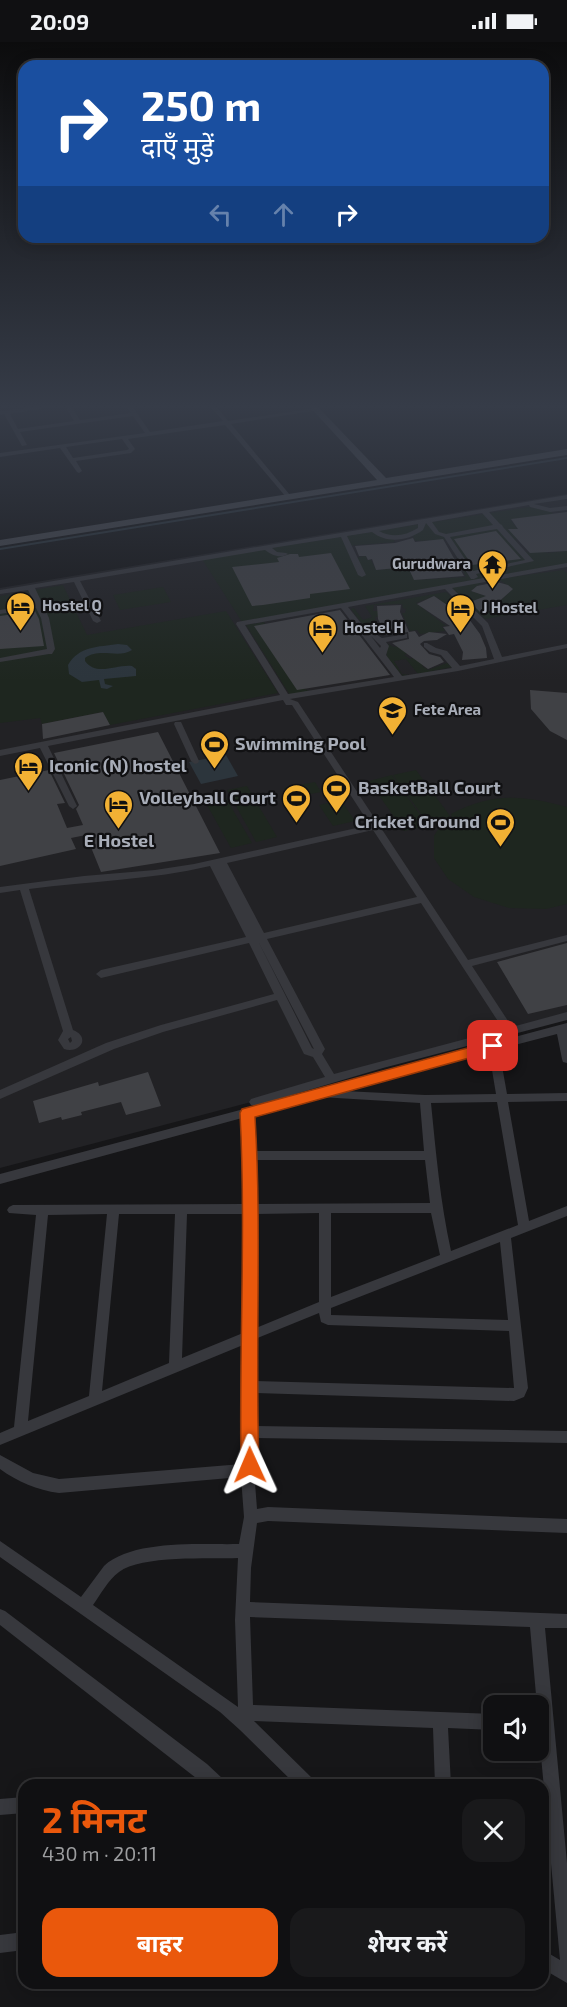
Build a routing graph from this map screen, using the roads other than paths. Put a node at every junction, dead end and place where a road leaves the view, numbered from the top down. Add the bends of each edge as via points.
1 (269, 498) edge
2 (563, 498) edge
3 (523, 504) junction
4 (567, 508) edge
5 (493, 509) junction
6 (484, 511) junction
7 (424, 521) junction
8 (500, 526) junction
9 (373, 529) junction
10 (514, 532) dead end
11 (343, 534) junction
12 (446, 536) junction
13 (0, 541) edge
14 (266, 547) junction
15 (284, 554) dead end
16 (567, 565) edge
17 (362, 575) dead end
18 (474, 577) junction
19 (76, 579) junction
20 (30, 586) junction
21 (446, 586) junction
22 (0, 592) edge
23 (39, 605) junction
24 (343, 605) junction
25 (0, 612) edge
26 (97, 621) dead end
27 (361, 628) junction
28 (404, 636) dead end
29 (382, 640) junction
30 (426, 645) dead end
31 (567, 646) edge
32 (567, 652) edge
33 (382, 656) junction
34 (0, 660) edge
35 (515, 660) junction
36 (499, 661) junction
37 (458, 669) junction
38 (400, 679) junction
39 (289, 700) junction
40 (178, 724) junction
41 (45, 747) junction
42 (0, 755) edge
43 (195, 761) dead end
44 (73, 806) dead end
45 (376, 826) junction
46 (217, 861) junction
47 (24, 887) junction
48 (0, 890) edge
49 (424, 899) junction
50 (567, 938) edge
51 (256, 939) junction
52 (465, 964) junction
53 (101, 974) dead end
54 (280, 996) junction
55 (567, 1017) edge
56 (564, 1027) edge
57 (510, 1032) junction
58 (493, 1046) junction
59 (317, 1054) junction
60 (567, 1059) edge
61 (77, 1060) junction
62 (332, 1080) junction
63 (314, 1094) junction
64 (0, 1095) edge
65 (503, 1096) junction
66 (567, 1097) edge
67 (425, 1099) junction
68 (255, 1102) dead end
69 (247, 1113) junction
70 (432, 1155) junction
71 (250, 1156) junction
72 (0, 1179) edge
73 (249, 1208) junction
74 (436, 1208) junction
75 (326, 1209) junction
76 (13, 1210) dead end
77 (181, 1210) junction
78 (113, 1211) junction
79 (567, 1211) edge
80 (42, 1212) junction
81 (524, 1228) junction
82 (505, 1235) junction
83 (447, 1259) junction
84 (325, 1305) junction
85 (515, 1326) junction
86 (248, 1337) junction
87 (175, 1367) junction
88 (248, 1387) junction
89 (95, 1399) junction
90 (20, 1431) junction
91 (249, 1432) junction
92 (567, 1437) edge
93 (0, 1439) edge
94 (0, 1461) edge
95 (248, 1470) junction
96 (251, 1517) junction
97 (567, 1526) edge
98 (246, 1551) junction
99 (1, 1552) edge
100 (83, 1607) junction
101 (243, 1609) junction
102 (0, 1616) edge
103 (537, 1620) junction
104 (567, 1621) edge
105 (541, 1695) edge
106 (246, 1718) junction
107 (440, 1720) junction
108 (483, 1722) edge
109 (547, 1761) edge
110 (211, 1779) edge
111 (302, 1779) edge
112 (443, 1779) edge
113 (549, 1779) edge
114 (549, 1782) edge
115 (18, 1806) edge
116 (0, 1807) edge
117 (18, 1942) edge
118 (0, 1944) edge
119 (567, 1956) edge
120 (549, 1963) edge
121 (567, 1974) edge

1 - 13 main road
2 - 3 street
3 - 4 street via 550,510
3 - 5 street
5 - 6 street
5 - 10 street
6 - 7 street
6 - 8 street
7 - 9 street
7 - 9 street via 413,536 392,537
7 - 12 street
8 - 12 street
8 - 18 street via 530,561
9 - 11 street
11 - 14 street
11 - 17 street
12 - 18 street
14 - 15 street via 275,554
14 - 19 street
16 - 18 street
18 - 21 street
19 - 20 street
19 - 26 street
20 - 22 street
20 - 23 street
21 - 24 street
21 - 36 street via 485,625
23 - 25 street
23 - 34 street via 45,618 49,652
24 - 27 street
24 - 39 street via 240,624
27 - 29 street
27 - 33 street
28 - 29 street
29 - 33 street
30 - 37 street via 444,653
31 - 35 street
32 - 35 street
33 - 38 street
35 - 36 street
35 - 39 street
36 - 37 street
37 - 38 street
38 - 39 street
39 - 40 street
39 - 41 street
39 - 45 street
40 - 41 street
40 - 43 street
41 - 42 street
41 - 44 street
45 - 46 street
45 - 49 street
46 - 47 street via 154,873
46 - 51 street
47 - 48 street
47 - 61 street via 69,1034 79,1038 72,1046
49 - 51 street
49 - 52 street
50 - 52 street
51 - 53 street
51 - 54 street
51 - 59 street via 320,1049
52 - 57 street
54 - 59 street via 308,1051
54 - 61 street via 161,1029
55 - 57 street
56 - 58 street
56 - 60 street
57 - 62 street
58 - 63 street
58 - 65 street
59 - 62 street
61 - 64 street
62 - 68 street
63 - 67 street
63 - 69 street
65 - 66 street
65 - 67 street
65 - 81 street
67 - 70 street
69 - 71 street
69 - 72 street
70 - 71 street
70 - 74 street
71 - 73 street
73 - 75 street
73 - 77 street
73 - 86 street
74 - 75 street
74 - 83 street
75 - 84 street
76 - 80 street
77 - 78 street
77 - 87 street
78 - 80 street
78 - 89 street
79 - 81 street
80 - 90 street
81 - 82 street
82 - 83 street
82 - 85 street
83 - 84 street
84 - 85 street via 328,1320
84 - 86 street
85 - 88 street via 521,1388 517,1395
86 - 87 street
86 - 88 street
87 - 89 street
88 - 91 street
89 - 90 street
90 - 93 street
91 - 92 street
91 - 95 street
94 - 95 street via 33,1482 59,1486
95 - 96 street
96 - 97 street via 268,1514
96 - 98 street
98 - 100 street via 152,1556 123,1562 111,1570
98 - 101 street
99 - 100 street
100 - 106 street
101 - 103 street
101 - 106 street
102 - 110 street
103 - 104 street
103 - 105 street
106 - 107 street
106 - 111 street
107 - 108 street
107 - 112 street
109 - 113 street
114 - 119 street
115 - 116 street
117 - 118 street
120 - 121 street

